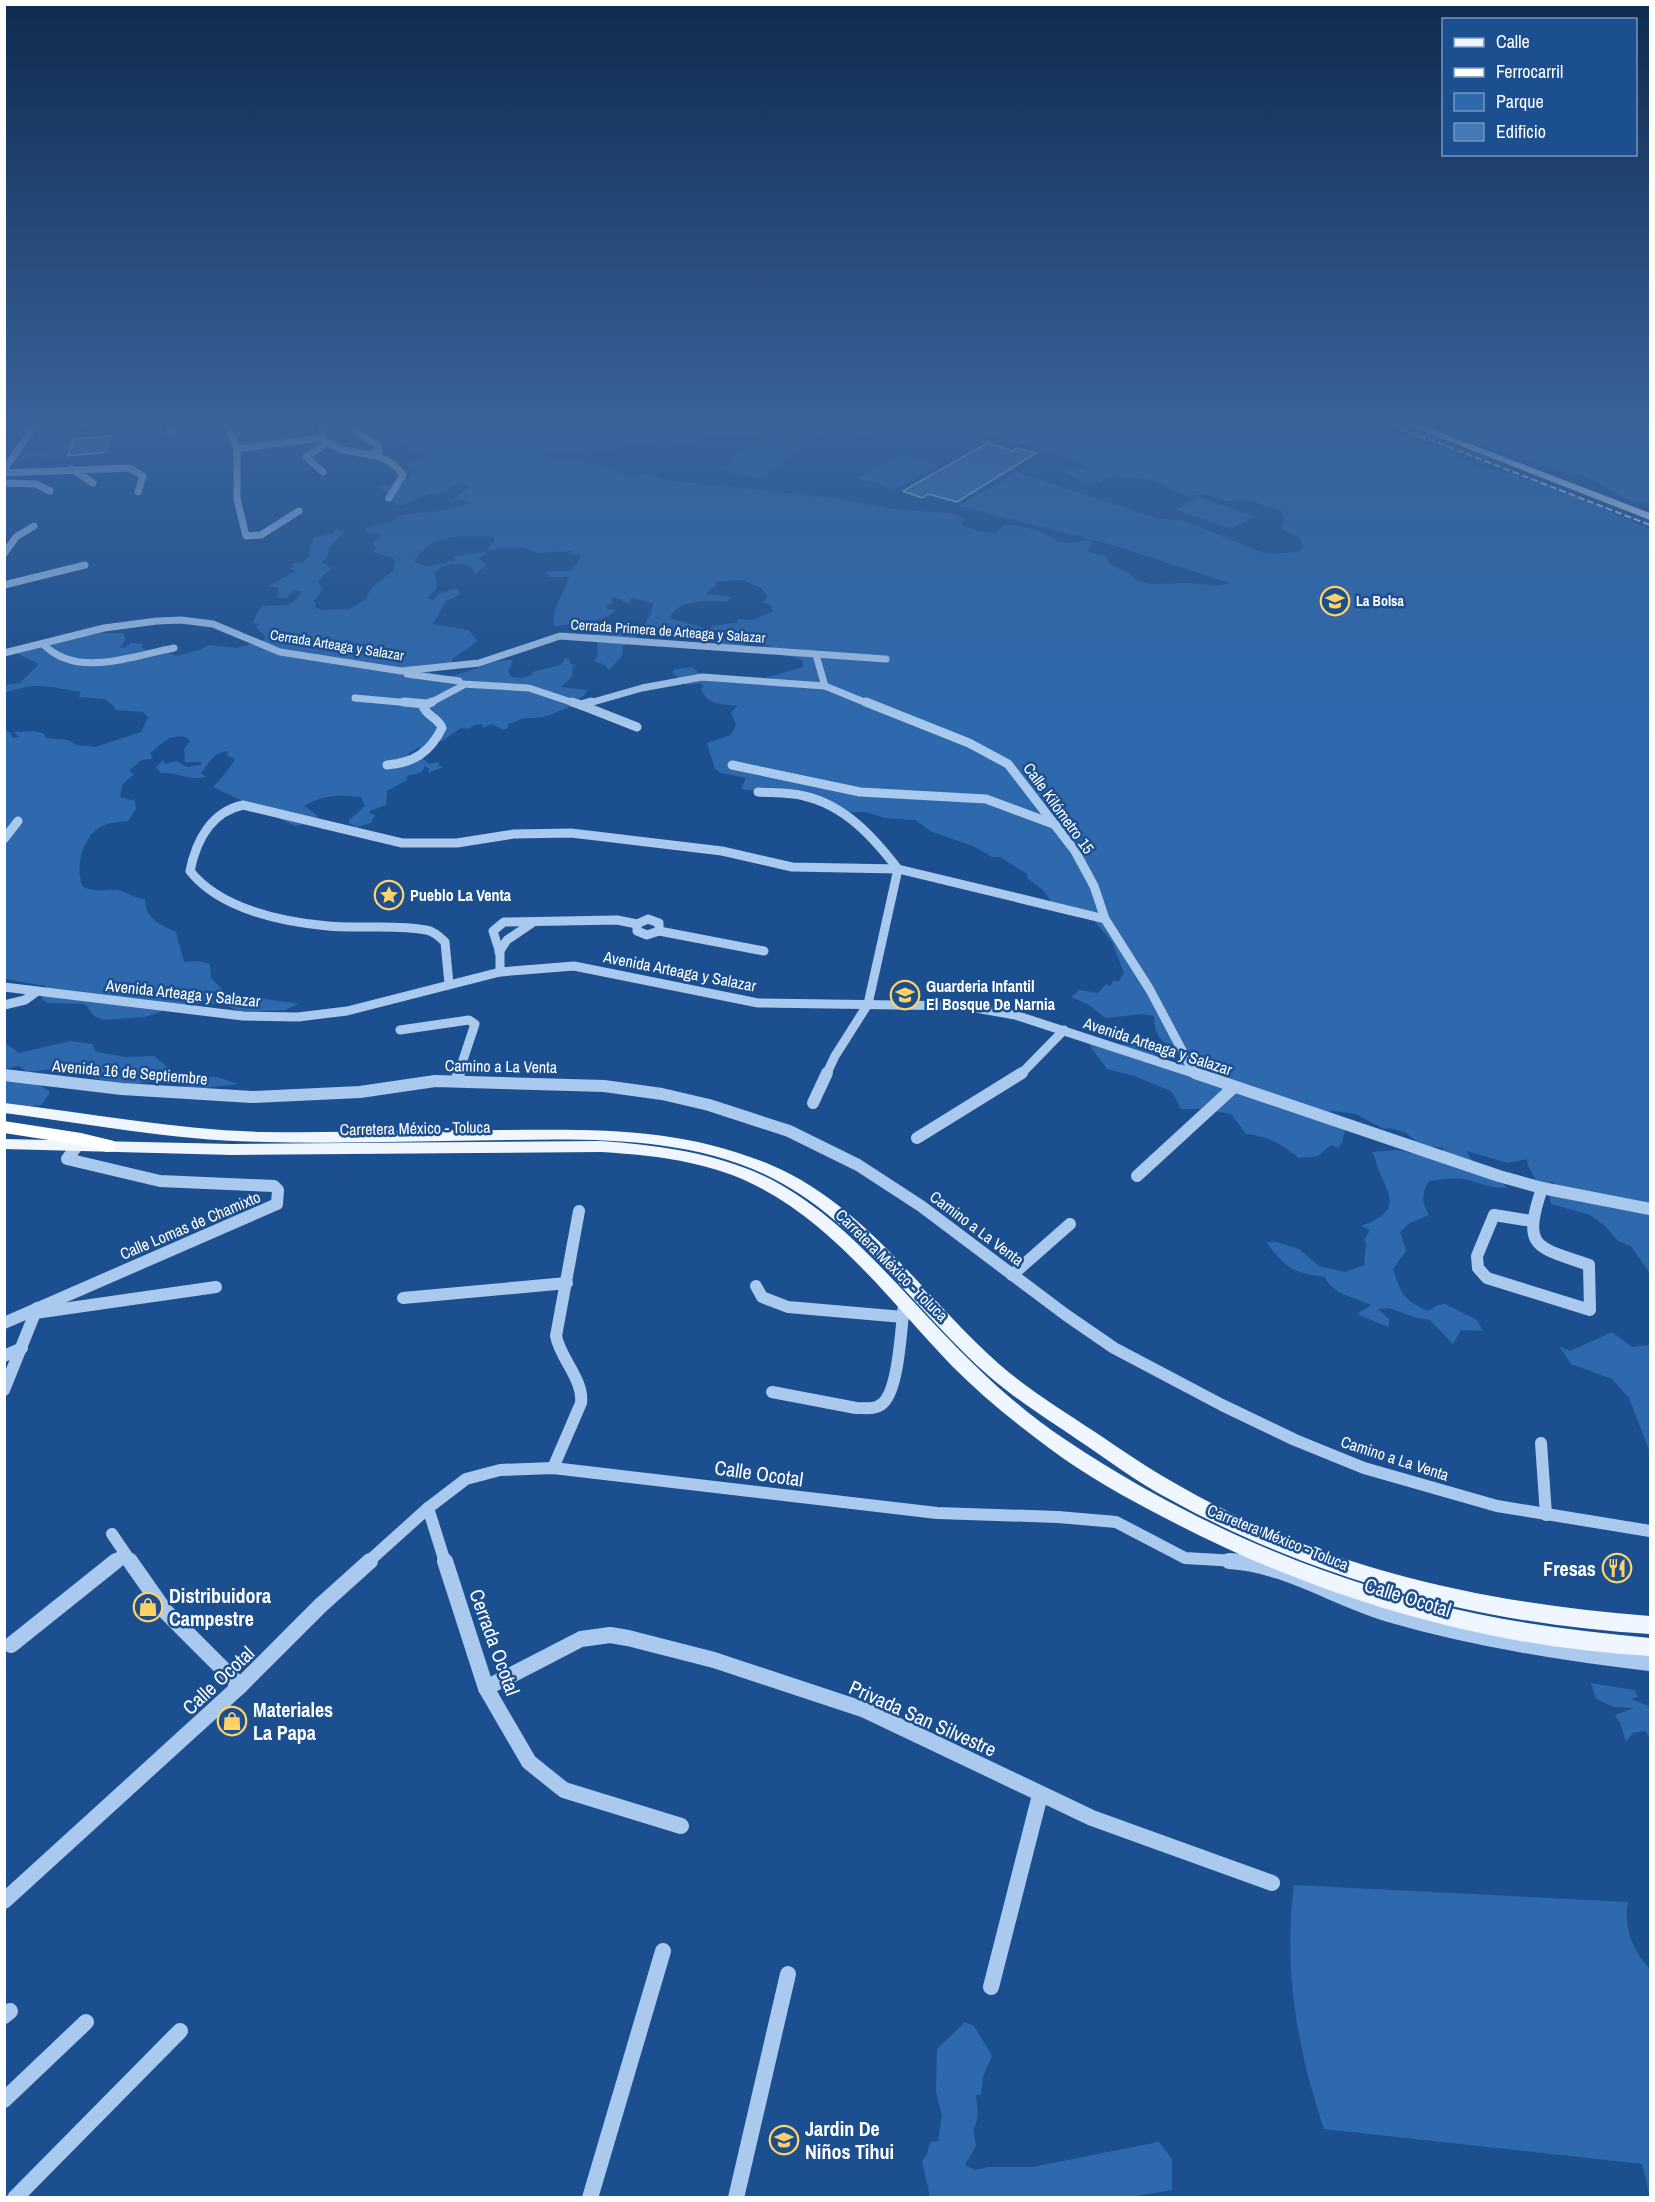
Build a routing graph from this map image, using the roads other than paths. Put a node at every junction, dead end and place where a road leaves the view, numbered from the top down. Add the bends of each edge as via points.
1 (243, 524) edge
2 (279, 524) edge
3 (34, 526) dead end
4 (6, 550) edge
5 (85, 565) dead end
6 (4, 585) edge
7 (560, 636) joint
8 (44, 644) junction
9 (174, 648) dead end
10 (4, 653) edge
11 (816, 655) junction
12 (886, 659) dead end
13 (401, 671) junction
14 (462, 684) junction
15 (825, 686) junction
16 (355, 698) dead end
17 (426, 704) junction
18 (581, 705) junction
19 (637, 727) dead end
20 (387, 765) dead end
21 (732, 765) dead end
22 (758, 792) dead end
23 (18, 821) dead end
24 (1056, 825) junction
25 (4, 840) edge
26 (898, 869) junction
27 (1105, 920) junction
28 (532, 923) junction
29 (764, 951) dead end
30 (499, 952) junction
31 (500, 972) junction
32 (449, 984) junction
33 (4, 987) edge
34 (36, 992) junction
35 (868, 1004) junction
36 (4, 1005) edge
37 (400, 1030) dead end
38 (1064, 1030) junction
39 (1194, 1073) junction
40 (4, 1075) edge
41 (456, 1081) junction
42 (1234, 1087) junction
43 (252, 1097) joint
44 (813, 1103) dead end
45 (4, 1108) edge
46 (4, 1128) edge
47 (917, 1138) dead end
48 (4, 1144) edge
49 (77, 1146) junction
50 (107, 1146) junction
51 (1137, 1176) dead end
52 (1542, 1188) junction
53 (1650, 1209) edge
54 (579, 1211) dead end
55 (1532, 1221) junction
56 (1070, 1224) dead end
57 (1012, 1275) junction
58 (567, 1283) junction
59 (756, 1286) dead end
60 (216, 1287) dead end
61 (403, 1298) dead end
62 (36, 1311) junction
63 (903, 1311) junction
64 (4, 1323) edge
65 (21, 1348) junction
66 (4, 1356) edge
67 (4, 1390) edge
68 (772, 1392) dead end
69 (1541, 1443) dead end
70 (553, 1468) junction
71 (428, 1508) junction
72 (1546, 1515) junction
73 (1650, 1532) edge
74 (112, 1534) dead end
75 (124, 1554) junction
76 (1650, 1625) edge
77 (11, 1645) dead end
78 (1650, 1647) edge
79 (1650, 1663) edge
80 (240, 1686) junction
81 (486, 1688) junction
82 (1040, 1795) junction
83 (681, 1826) dead end
84 (1272, 1883) dead end
85 (4, 1901) edge
86 (663, 1951) dead end
87 (788, 1974) dead end
88 (991, 1987) dead end
89 (86, 2022) dead end
90 (180, 2031) dead end
91 (4, 2100) edge
92 (15, 2198) edge
93 (590, 2198) edge
94 (736, 2198) edge

1 - 2 street via 246,536 261,535
3 - 4 street via 16,537
5 - 6 street
7 - 11 street, Cerrada Primera de Arteaga y Salazar
7 - 13 street, Cerrada Arteaga y Salazar via 478,663
8 - 9 street via 56,658 76,664
8 - 10 street, Cerrada Arteaga y Salazar
8 - 13 street, Cerrada Arteaga y Salazar via 124,626 187,620 206,622 280,652
11 - 12 street
11 - 15 street
13 - 14 street
14 - 17 street via 458,690
14 - 18 street via 529,688
15 - 18 street, Calle Kilómetro 15 via 702,677
15 - 24 street, Calle Kilómetro 15 via 969,743 1008,764
16 - 17 street
17 - 20 street via 422,708 442,728 432,746 410,763
18 - 19 street
21 - 24 street via 860,792 986,799
22 - 26 street via 806,797 840,812 880,844
23 - 25 street
24 - 27 street, Calle Kilómetro 15 via 1094,886
26 - 27 street
26 - 32 street via 792,867 722,851 571,833 514,834 457,843 402,843 243,805 221,812 193,855 190,871 201,885 242,907 327,926 427,930 439,936 445,942
26 - 35 street
27 - 39 street, Calle Kilómetro 15 via 1150,990
28 - 29 street via 617,920 637,924 641,934 659,931
28 - 30 street via 507,940
28 - 30 street via 514,921 498,925 492,941
30 - 31 street
31 - 32 street, Avenida Arteaga y Salazar
31 - 35 street, Avenida Arteaga y Salazar via 574,966 758,1003
32 - 34 street, Avenida Arteaga y Salazar via 347,1011 268,1018
33 - 34 street, Avenida Arteaga y Salazar
34 - 36 street via 25,1000
35 - 38 street, Avenida Arteaga y Salazar via 989,1009
35 - 44 street via 835,1056
37 - 41 street via 470,1020 475,1024
38 - 39 street, Avenida Arteaga y Salazar
38 - 47 street via 1020,1075
39 - 42 street, Avenida Arteaga y Salazar
40 - 43 street, Avenida 16 de Septiembre via 122,1089
41 - 43 street, Camino a La Venta via 360,1092
41 - 57 street, Camino a La Venta via 604,1086 662,1094 789,1131 858,1165 899,1191
42 - 51 street
42 - 52 street, Avenida Arteaga y Salazar
45 - 76 main road, Carretera México - Toluca via 261,1137 641,1136 737,1156 798,1186 854,1227 1007,1381 1171,1491 1233,1522 1330,1562 1409,1588 1558,1617
46 - 50 highway
48 - 49 main road, Carretera México - Toluca
49 - 50 main road, Carretera México - Toluca
49 - 62 street, Calle Lomas de Chamixto via 68,1159 160,1181 274,1186 278,1190 277,1204
50 - 63 main road, Carretera México - Toluca via 597,1146 671,1152 723,1166 788,1195 845,1242
52 - 53 street, Avenida Arteaga y Salazar
52 - 55 street
54 - 58 street
55 - 55 street via 1530,1233 1538,1246 1589,1265 1590,1310 1487,1278 1478,1268 1477,1256 1494,1215
56 - 57 street
57 - 72 street, Camino a La Venta via 1114,1348 1295,1440 1364,1468 1497,1506
58 - 61 street
58 - 70 street via 556,1336 582,1394
59 - 63 street via 762,1298 788,1307
60 - 62 street
62 - 64 street
62 - 65 street
63 - 68 street via 892,1389 879,1406 862,1408
63 - 78 main road, Carretera México - Toluca via 985,1386 1076,1458 1168,1512 1259,1554 1326,1580 1480,1625 1573,1641
65 - 66 street
65 - 67 street
69 - 72 street
70 - 71 street, Calle Ocotal via 516,1467 483,1473 466,1479
70 - 79 street, Calle Ocotal via 938,1513 1058,1516 1116,1522 1185,1558 1253,1562 1386,1613 1479,1638
71 - 80 street, Calle Ocotal via 320,1606
71 - 81 street, Cerrada Ocotal
72 - 73 street, Camino a La Venta
74 - 75 street
75 - 77 street
75 - 80 street via 165,1611
80 - 85 street, Calle Ocotal
81 - 82 street, Privada San Silvestre via 581,1639 610,1635 628,1638 714,1660 865,1710
81 - 83 street, Cerrada Ocotal via 529,1762 549,1780 564,1790
82 - 84 street, Privada San Silvestre via 1092,1818
82 - 88 street
86 - 93 street
87 - 94 street
89 - 91 street
90 - 92 street

